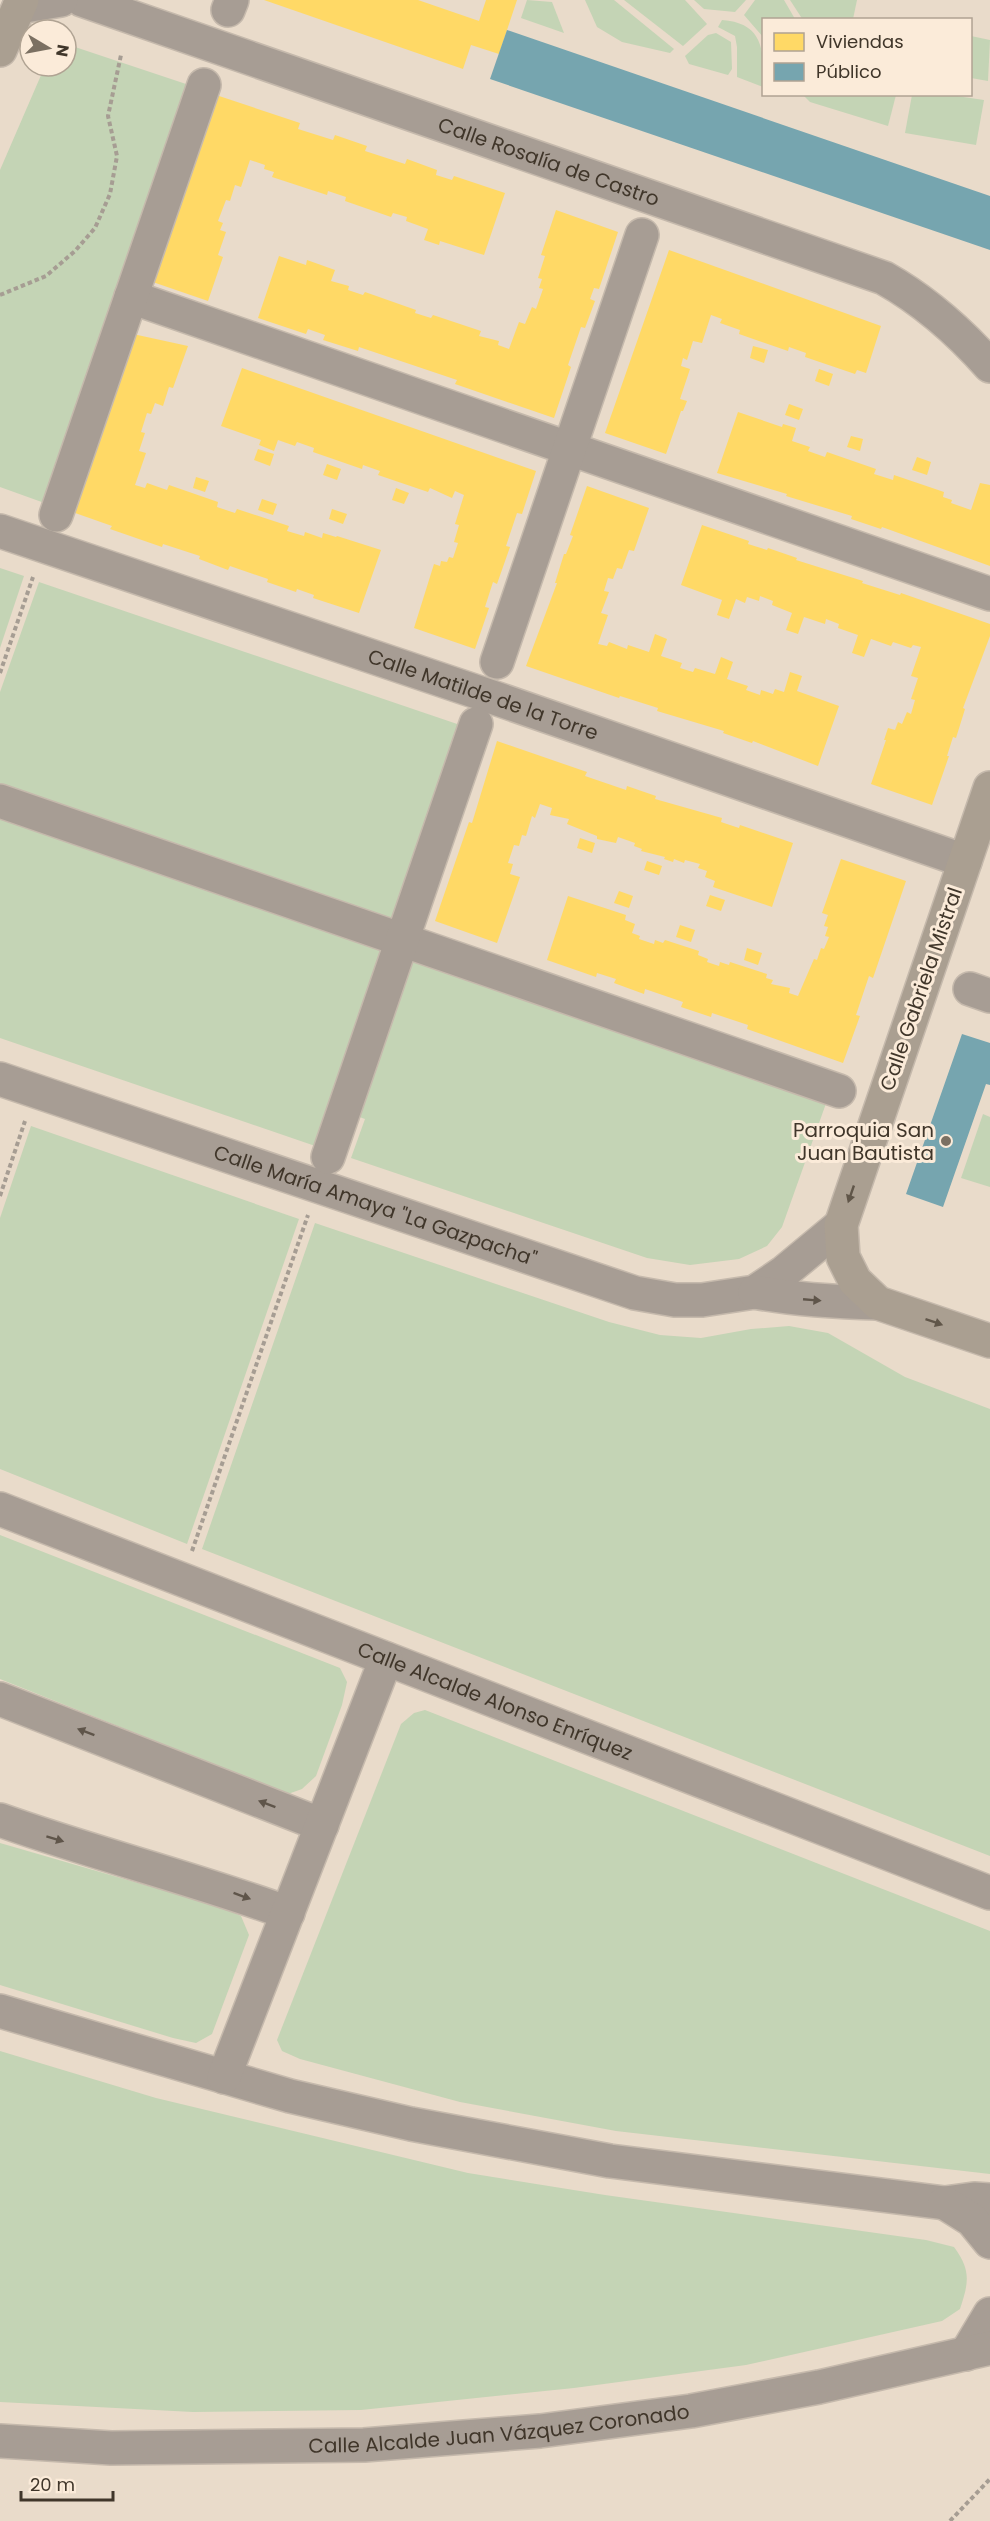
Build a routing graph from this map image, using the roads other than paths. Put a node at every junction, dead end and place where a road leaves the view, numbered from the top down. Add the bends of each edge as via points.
1 (61, 0) edge
2 (82, 0) edge
3 (20, 3) edge
4 (0, 50) edge
5 (204, 85) dead end
6 (642, 235) dead end
7 (130, 297) junction
8 (990, 366) edge
9 (569, 449) junction
10 (56, 515) dead end
11 (0, 531) edge
12 (990, 594) edge
13 (497, 662) dead end
14 (476, 724) dead end
15 (990, 788) edge
16 (0, 801) edge
17 (965, 861) junction
18 (402, 940) junction
19 (0, 1079) edge
20 (839, 1091) dead end
21 (328, 1157) dead end
22 (841, 1225) junction
23 (754, 1292) junction
24 (878, 1303) junction
25 (990, 1341) edge
26 (0, 1509) edge
27 (386, 1659) junction
28 (0, 1699) edge
29 (0, 1820) edge
30 (322, 1825) junction
31 (990, 1893) edge
32 (288, 1913) junction
33 (0, 2011) edge
34 (224, 2077) junction
35 (990, 2200) edge
36 (945, 2203) junction
37 (990, 2242) edge
38 (990, 2314) edge
39 (978, 2351) edge
40 (0, 2440) edge

1 - 3 street
2 - 8 street, Calle Rosalía de Castro via 884,278 947,320
3 - 4 main road
5 - 7 street
6 - 9 street
7 - 9 street
7 - 10 street
9 - 12 street
9 - 13 street
11 - 17 street, Calle Matilde de la Torre
14 - 18 street
15 - 17 main road, Calle Gabriela Mistral
16 - 18 street
17 -> 22 main road, Calle Gabriela Mistral
18 - 20 street
18 - 21 street
19 - 23 street, Calle María Amaya "La Gazpacha" via 635,1293 702,1300
22 - 23 street, Calle María Amaya "La Gazpacha"
22 - 24 main road via 843,1257 855,1281
23 -> 24 street, Calle María Amaya "La Gazpacha"
24 -> 25 main road
26 - 27 street, Calle Alcalde Alonso Enríquez
27 - 30 street
27 - 31 street, Calle Alcalde Alonso Enríquez
30 -> 28 street
29 -> 32 street
30 - 32 street
32 - 34 street
33 - 34 street
34 - 36 street via 411,2124 610,2161
35 - 36 street
36 - 37 street via 972,2220
38 - 39 street
39 - 40 street, Calle Alcalde Juan Vázquez Coronado via 703,2409 540,2431 364,2445 111,2448

